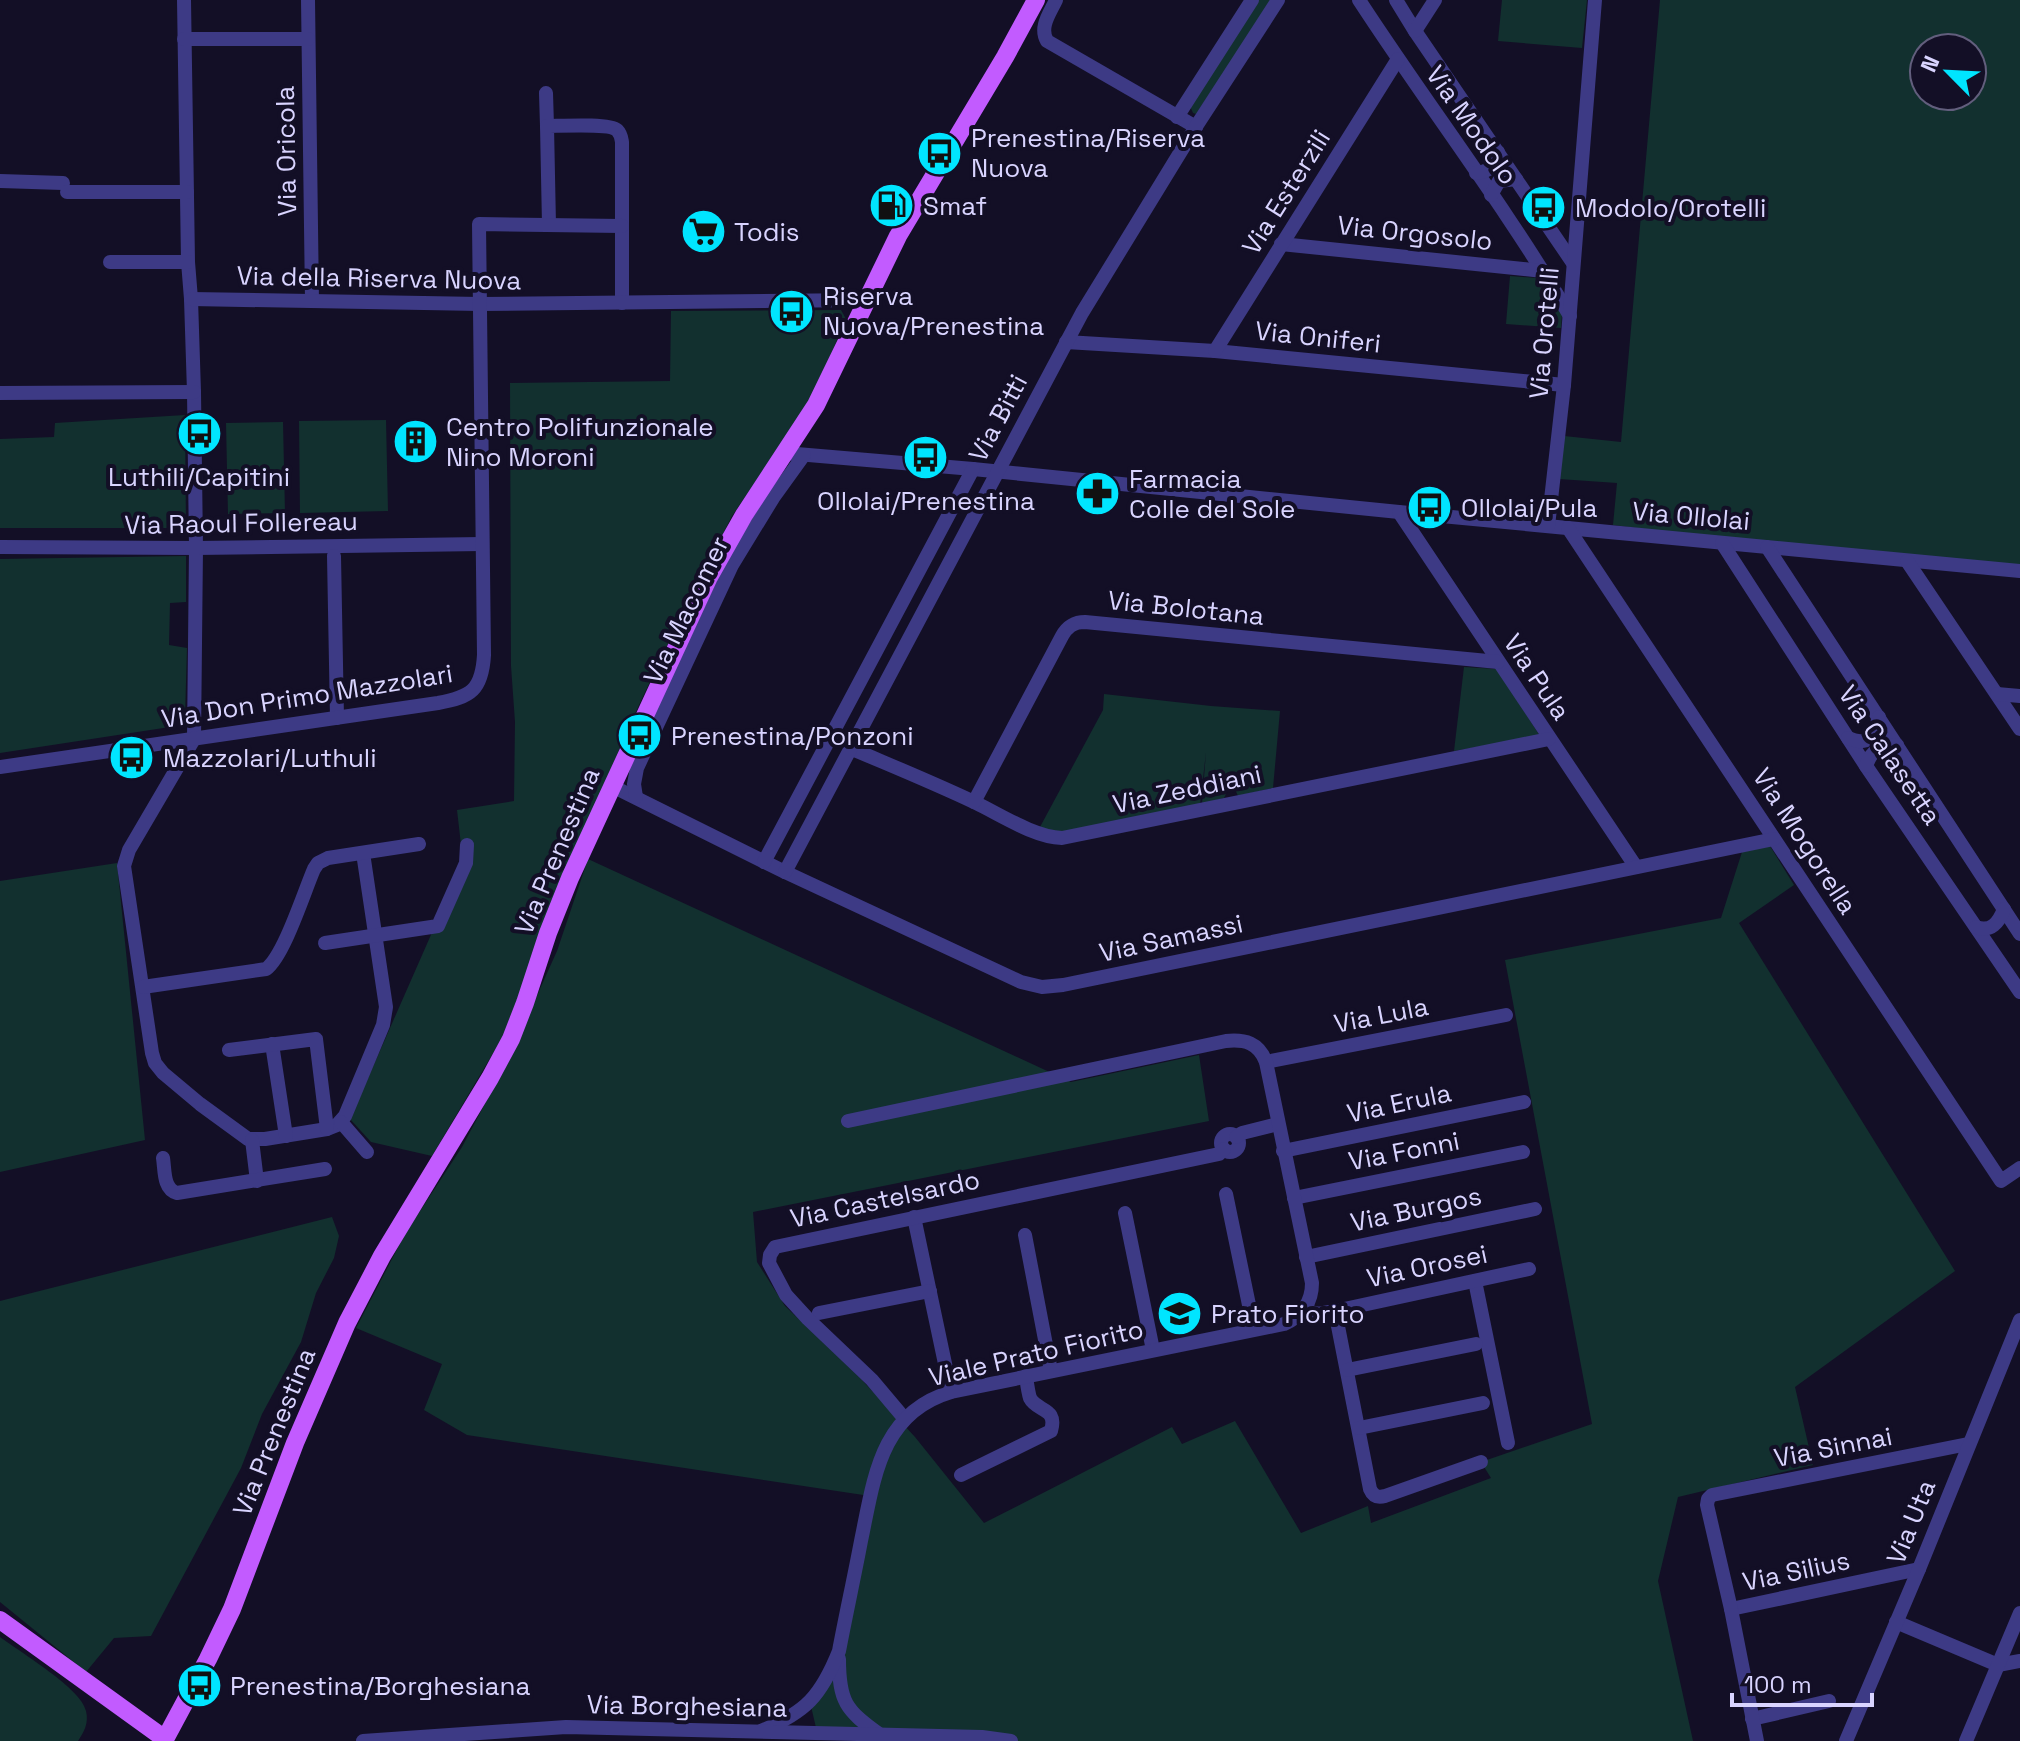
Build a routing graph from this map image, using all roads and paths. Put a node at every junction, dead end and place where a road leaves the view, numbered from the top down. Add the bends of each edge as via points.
1 (184, 0) edge
2 (308, 0) edge
3 (1036, 0) edge
4 (1056, 0) edge
5 (1252, 0) edge
6 (1278, 0) edge
7 (1359, 0) edge
8 (1396, 0) edge
9 (1435, 0) edge
10 (1595, 0) edge
11 (1415, 31) junction
12 (184, 39) junction
13 (308, 39) junction
14 (1398, 59) junction
15 (546, 93) dead end
16 (1177, 117) junction
17 (547, 126) junction
18 (1196, 127) junction
19 (1498, 152) junction
20 (1476, 173) junction
21 (1516, 179) junction
22 (0, 181) edge
23 (187, 192) junction
24 (1491, 195) junction
25 (549, 225) junction
26 (622, 226) junction
27 (1281, 244) junction
28 (110, 262) dead end
29 (188, 262) junction
30 (1573, 263) junction
31 (1543, 271) junction
32 (191, 299) junction
33 (865, 300) junction
34 (312, 301) junction
35 (622, 303) junction
36 (480, 304) junction
37 (1570, 317) junction
38 (1066, 342) junction
39 (1215, 351) junction
40 (1564, 385) junction
41 (194, 392) junction
42 (0, 393) edge
43 (785, 453) junction
44 (804, 455) junction
45 (973, 469) junction
46 (997, 471) junction
47 (1399, 512) junction
48 (1548, 526) junction
49 (1568, 528) junction
50 (1722, 543) junction
51 (482, 544) junction
52 (0, 547) edge
53 (1767, 547) junction
54 (196, 548) junction
55 (334, 556) dead end
56 (1907, 561) junction
57 (2020, 571) edge
58 (1498, 662) junction
59 (1997, 694) junction
60 (2020, 696) edge
61 (1879, 717) junction
62 (337, 718) junction
63 (2020, 729) edge
64 (1848, 738) junction
65 (194, 739) junction
66 (1549, 739) junction
67 (1897, 745) junction
68 (850, 748) junction
69 (1866, 766) junction
70 (0, 767) edge
71 (612, 786) junction
72 (636, 797) junction
73 (974, 802) junction
74 (1774, 839) junction
75 (419, 844) dead end
76 (467, 845) dead end
77 (363, 853) junction
78 (764, 862) junction
79 (1636, 867) junction
80 (785, 872) junction
81 (2004, 909) junction
82 (1976, 927) junction
83 (2020, 934) edge
84 (376, 936) junction
85 (325, 943) dead end
86 (143, 987) junction
87 (2020, 992) edge
88 (1506, 1015) dead end
89 (272, 1044) junction
90 (229, 1050) dead end
91 (1266, 1062) junction
92 (1524, 1102) dead end
93 (848, 1121) dead end
94 (1278, 1124) junction
95 (334, 1125) junction
96 (286, 1136) junction
97 (252, 1140) junction
98 (1283, 1151) junction
99 (367, 1152) dead end
100 (1523, 1152) dead end
101 (163, 1158) dead end
102 (2020, 1168) edge
103 (325, 1169) dead end
104 (257, 1181) junction
105 (1226, 1194) dead end
106 (1294, 1198) junction
107 (1535, 1209) dead end
108 (1125, 1213) dead end
109 (914, 1217) junction
110 (1025, 1235) dead end
111 (1306, 1257) junction
112 (1529, 1269) dead end
113 (1475, 1281) junction
114 (930, 1291) junction
115 (1304, 1310) junction
116 (1335, 1311) junction
117 (819, 1313) dead end
118 (2020, 1320) edge
119 (1254, 1329) junction
120 (1476, 1344) dead end
121 (1153, 1350) junction
122 (1347, 1370) junction
123 (1051, 1371) junction
124 (1026, 1376) junction
125 (951, 1392) junction
126 (1483, 1403) dead end
127 (904, 1418) junction
128 (1359, 1428) junction
129 (1508, 1443) dead end
130 (1968, 1444) junction
131 (1481, 1462) dead end
132 (961, 1475) dead end
133 (1919, 1569) junction
134 (1731, 1609) junction
135 (2020, 1613) edge
136 (0, 1620) edge
137 (1896, 1622) junction
138 (839, 1651) junction
139 (2020, 1661) edge
140 (1998, 1665) junction
141 (1829, 1701) dead end
142 (807, 1705) junction
143 (848, 1708) junction
144 (1752, 1719) junction
145 (761, 1731) junction
146 (838, 1733) junction
147 (879, 1734) junction
148 (549, 1735) edge
149 (815, 1737) edge
150 (166, 1740) edge
151 (363, 1741) edge
152 (1011, 1741) edge
153 (1757, 1741) edge
154 (1846, 1741) edge
155 (1966, 1741) edge

1 - 12 street
2 - 13 street, Via Oricola
3 - 33 main road, Via Prenestina
4 - 16 street via 1043,28 1049,43
5 - 16 street
6 - 18 street, Via Bitti
7 - 14 street, Via Modolo
8 - 11 street, Via Modolo
9 - 11 street
10 - 30 street, Via Orotelli
11 - 19 street, Via Modolo
12 - 13 street
12 - 23 street
13 - 34 street, Via Oricola
14 - 20 street, Via Modolo
14 - 27 street, Via Esterzili
15 - 17 street
16 - 18 street
17 - 25 street
17 - 26 street via 618,130
18 - 38 street, Via Bitti
19 - 20 street via 1491,168
19 - 21 street, Via Modolo
20 - 24 street, Via Modolo
21 - 24 street via 1499,181
21 - 30 street, Via Modolo
22 - 23 street
23 - 29 street
24 - 31 street, Via Modolo
25 - 26 street
25 - 36 street, Via Don Primo Mazzolari via 479,224
26 - 35 street
27 - 31 street, Via Orgosolo
27 - 39 street, Via Esterzili
28 - 29 street
29 - 32 street
30 - 37 street, Via Orotelli
31 - 37 street, Via Modolo
32 - 34 street, Via della Riserva Nuova
32 - 41 street
33 - 35 street, Via della Riserva Nuova
33 - 43 main road, Via Prenestina via 816,405
34 - 36 street, Via della Riserva Nuova
35 - 36 street, Via della Riserva Nuova
36 - 51 street, Via Don Primo Mazzolari
37 - 40 street, Via Orotelli
38 - 39 street, Via Oniferi
38 - 46 street, Via Bitti
39 - 40 street, Via Oniferi
40 - 48 street, Via Orotelli
41 - 42 street
41 - 54 street
43 - 44 street, Via Ollolai
43 - 71 main road, Via Prenestina via 716,564
44 - 45 street, Via Ollolai
44 - 72 street, Via Macomer via 723,583 637,768
45 - 46 street, Via Ollolai
45 - 78 street, Via Bitti
46 - 47 street, Via Ollolai
46 - 68 street, Via Bitti
47 - 48 street, Via Ollolai
47 - 58 street, Via Pula
48 - 49 street, Via Ollolai
49 - 50 street, Via Ollolai
49 - 74 street, Via Mogorella
50 - 53 street, Via Ollolai
50 - 64 street, Via Calasetta
51 - 54 street, Via Raoul Follereau
51 - 62 street, Via Don Primo Mazzolari via 484,655 476,687 450,701
52 - 54 street, Via Raoul Follereau
53 - 56 street, Via Ollolai
53 - 61 street, Via Calasetta
54 - 65 street
55 - 62 street
56 - 57 street, Via Ollolai
56 - 59 street
58 - 66 street, Via Pula
58 - 73 street, Via Bolotana via 1073,623
59 - 60 street
59 - 63 street
61 - 64 street via 1868,740
61 - 67 street, Via Calasetta
62 - 65 street, Via Don Primo Mazzolari
64 - 69 street, Via Calasetta
65 - 70 street, Via Don Primo Mazzolari
65 - 86 street via 124,866
66 - 73 street, Via Zeddiani via 1066,838 1040,834
66 - 79 street, Via Pula
67 - 69 street via 1878,749
67 - 81 street, Via Calasetta
68 - 73 street, Via Zeddiani
68 - 80 street, Via Bitti
69 - 82 street, Via Calasetta
71 - 72 street, Via Samassi
71 - 150 main road, Via Prenestina via 556,910 511,1039 347,1323 232,1609
72 - 78 street, Via Samassi
74 - 79 street, Via Samassi
74 - 102 street, Via Mogorella via 2001,1181
75 - 77 street
76 - 84 street via 466,863 438,926
77 - 84 street
77 - 86 street via 318,863 268,968
78 - 80 street, Via Samassi
79 - 80 street, Via Samassi via 1045,987 1021,982
81 - 82 street via 1992,927
81 - 83 street, Via Calasetta
82 - 87 street, Via Calasetta
84 - 85 street
84 - 95 street via 386,1014 362,1076
86 - 97 street via 157,1067
88 - 91 street, Via Lula
89 - 90 street
89 - 95 street via 316,1039
89 - 96 street
91 - 93 street via 1252,1044 1226,1041
91 - 94 street
92 - 98 street, Via Erula
94 - 98 street
94 - 109 street, Via Castelsardo via 1242,1133 1236,1137 1236,1150 1230,1152 1224,1149
95 - 96 street
95 - 99 street
96 - 97 street
97 - 104 street
98 - 106 street
100 - 106 street, Via Fonni
101 - 104 street via 167,1185 174,1193
103 - 104 street
105 - 119 street
106 - 111 street
107 - 111 street, Via Burgos
108 - 121 street
109 - 114 street
109 - 127 street, Via Castelsardo via 780,1245 769,1259 795,1305
110 - 123 street
111 - 115 street via 1312,1289
112 - 113 street, Via Orosei
113 - 116 street, Via Orosei
113 - 129 street
114 - 117 street
114 - 125 street
115 - 116 street, Via Orosei
115 - 119 street, Viale Prato Fiorito via 1287,1323
116 - 122 street
118 - 130 street, Via Uta
119 - 121 street, Viale Prato Fiorito
120 - 122 street
121 - 123 street, Viale Prato Fiorito
122 - 128 street
123 - 124 street, Viale Prato Fiorito
124 - 125 street, Viale Prato Fiorito
124 - 132 street via 1031,1400 1051,1417 1051,1431
125 - 127 street, Viale Prato Fiorito via 926,1401
126 - 128 street
127 - 138 street, Viale Prato Fiorito via 875,1476
128 - 131 street via 1370,1489 1378,1497
130 - 133 street, Via Uta
130 - 134 street, Via Sinnai via 1712,1495 1707,1505
133 - 134 street, Via Silius
133 - 137 street, Via Uta
134 - 144 street
135 - 140 street
136 - 150 main road
137 - 140 street
137 - 154 street, Via Uta
138 - 142 street, Viale Prato Fiorito via 825,1683
138 - 143 street, Viale Prato Fiorito via 840,1686
139 - 140 street
140 - 155 street
141 - 144 street
142 - 145 street, Viale Prato Fiorito
142 - 149 street
143 - 146 street
143 - 147 street
144 - 153 street
145 - 148 street, Via Borghesiana
145 - 149 street, Via Borghesiana
146 - 147 street, Via Borghesiana
146 - 149 street, Via Borghesiana
147 - 152 street, Via Borghesiana
148 - 151 street, Via Borghesiana

